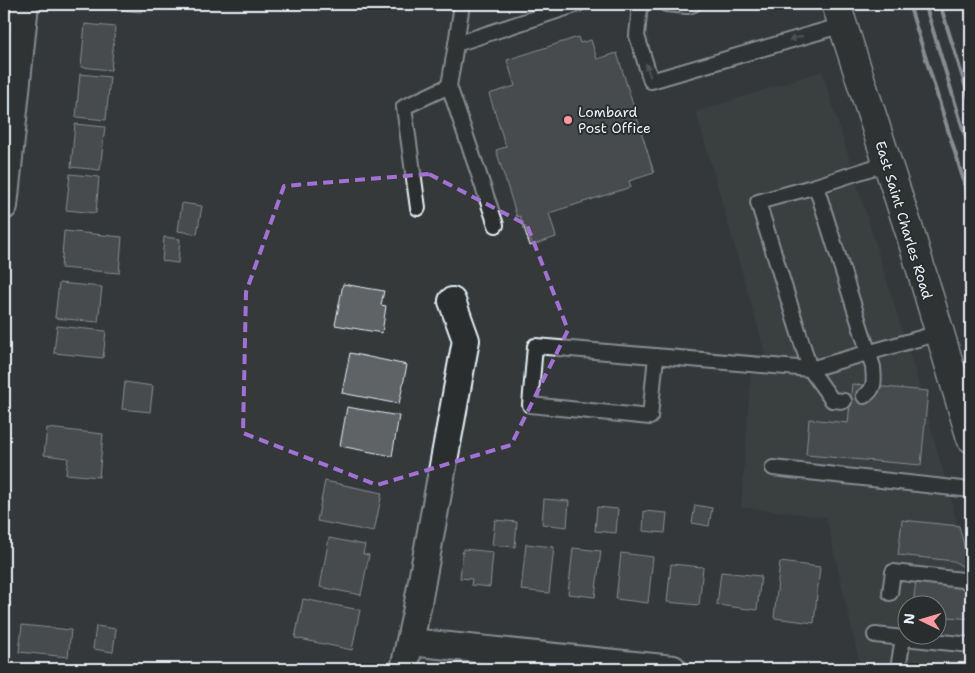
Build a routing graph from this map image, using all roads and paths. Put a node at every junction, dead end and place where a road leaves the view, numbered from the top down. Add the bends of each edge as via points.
1 (25, 4) edge
2 (462, 4) edge
3 (578, 4) edge
4 (640, 4) edge
5 (666, 4) edge
6 (694, 4) edge
7 (839, 14) edge
8 (456, 44) junction
9 (449, 86) junction
10 (7, 152) edge
11 (887, 163) junction
12 (816, 186) junction
13 (4, 206) edge
14 (418, 208) dead end
15 (496, 225) dead end
16 (452, 301) dead end
17 (939, 333) junction
18 (868, 353) junction
19 (656, 356) junction
20 (810, 369) junction
21 (864, 396) dead end
22 (844, 401) dead end
23 (971, 438) edge
24 (773, 468) dead end
25 (971, 490) edge
26 (971, 581) edge
27 (890, 593) dead end
28 (875, 635) dead end
29 (898, 637) edge
30 (410, 642) junction
31 (948, 643) edge
32 (971, 645) edge
33 (902, 646) edge
34 (404, 669) edge
35 (672, 669) edge
36 (898, 669) edge

1 - 10 street
2 - 8 lane
3 - 8 lane
7 -> 4 lane via 651,81 637,36
5 - 6 lane
7 - 11 main road, East Saint Charles Road
8 - 9 lane
9 - 14 lane via 404,107
9 - 15 lane
10 - 13 street
11 - 12 lane
11 - 17 main road, East Saint Charles Road
12 - 18 lane
12 - 20 lane via 758,202
16 - 30 street via 466,340
17 - 18 lane
17 - 23 main road, East Saint Charles Road
18 - 20 lane
18 - 21 lane via 874,383
19 - 19 lane via 535,346 530,405 650,417
19 - 20 lane
20 - 22 lane via 832,400
24 - 25 lane
26 - 27 lane via 894,572
28 - 29 lane
30 - 34 street
30 - 35 street
31 - 32 lane
33 - 36 lane

